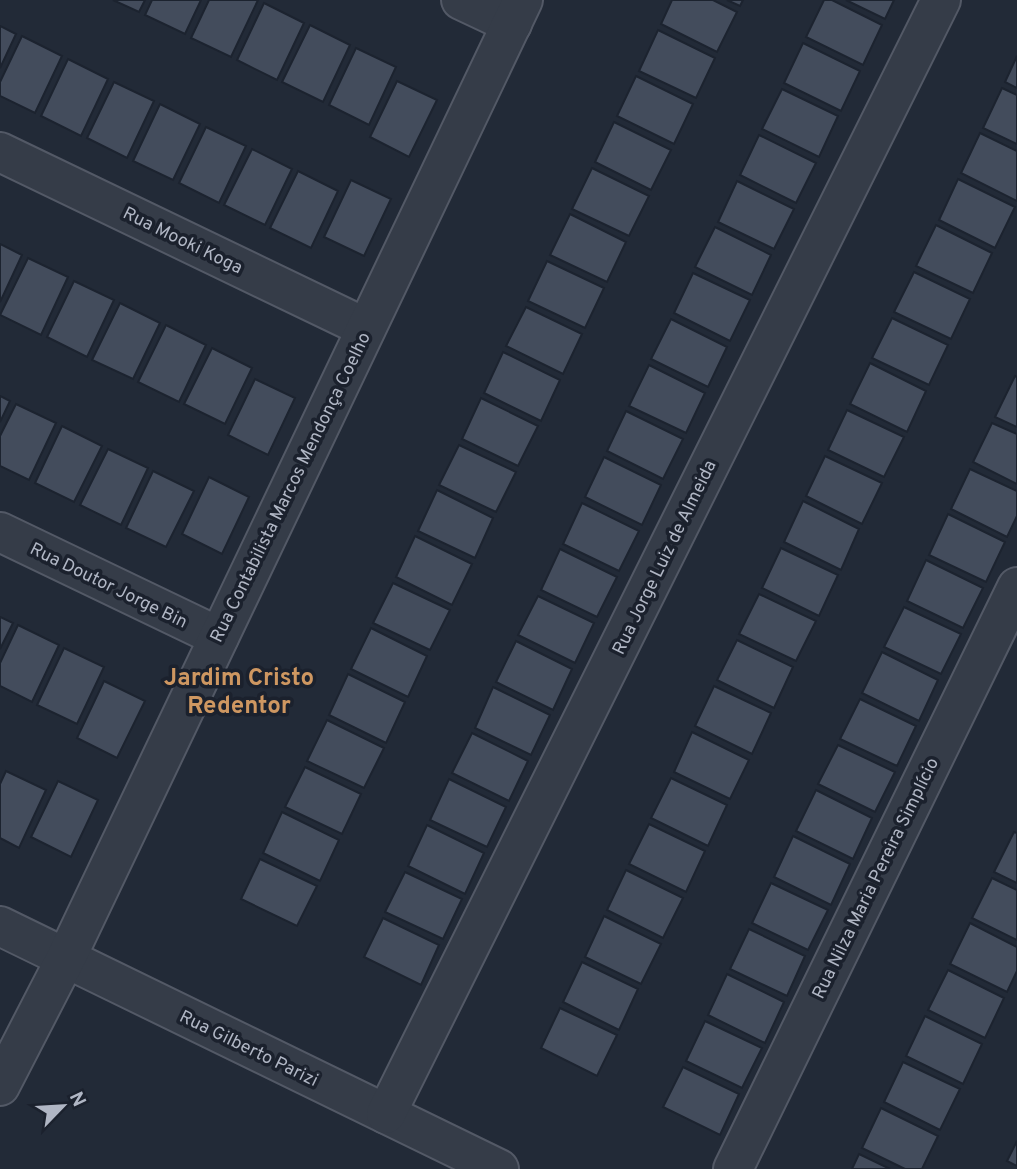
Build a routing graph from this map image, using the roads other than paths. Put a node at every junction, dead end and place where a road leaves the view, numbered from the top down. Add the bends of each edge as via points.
1 (461, 0) edge
2 (941, 0) edge
3 (517, 12) edge
4 (0, 152) edge
5 (366, 328) junction
6 (0, 532) edge
7 (1017, 587) edge
8 (219, 638) junction
9 (0, 926) edge
10 (66, 958) junction
11 (0, 1086) edge
12 (386, 1114) junction
13 (499, 1169) edge
14 (733, 1169) edge

1 - 3 street
2 - 12 street, Rua Jorge Luiz de Almeida
3 - 5 street, Rua Contabilista Marcos Mendonça Coelho
4 - 5 street, Rua Mooki Koga
5 - 8 street, Rua Contabilista Marcos Mendonça Coelho
6 - 8 street, Rua Doutor Jorge Bin
7 - 14 street, Rua Nilza Maria Pereira Simplício
8 - 10 street, Rua Contabilista Marcos Mendonça Coelho
9 - 10 street, Rua Gilberto Parizi
10 - 11 street, Rua Contabilista Marcos Mendonça Coelho
10 - 12 street, Rua Gilberto Parizi
12 - 13 street, Rua Gilberto Parizi

